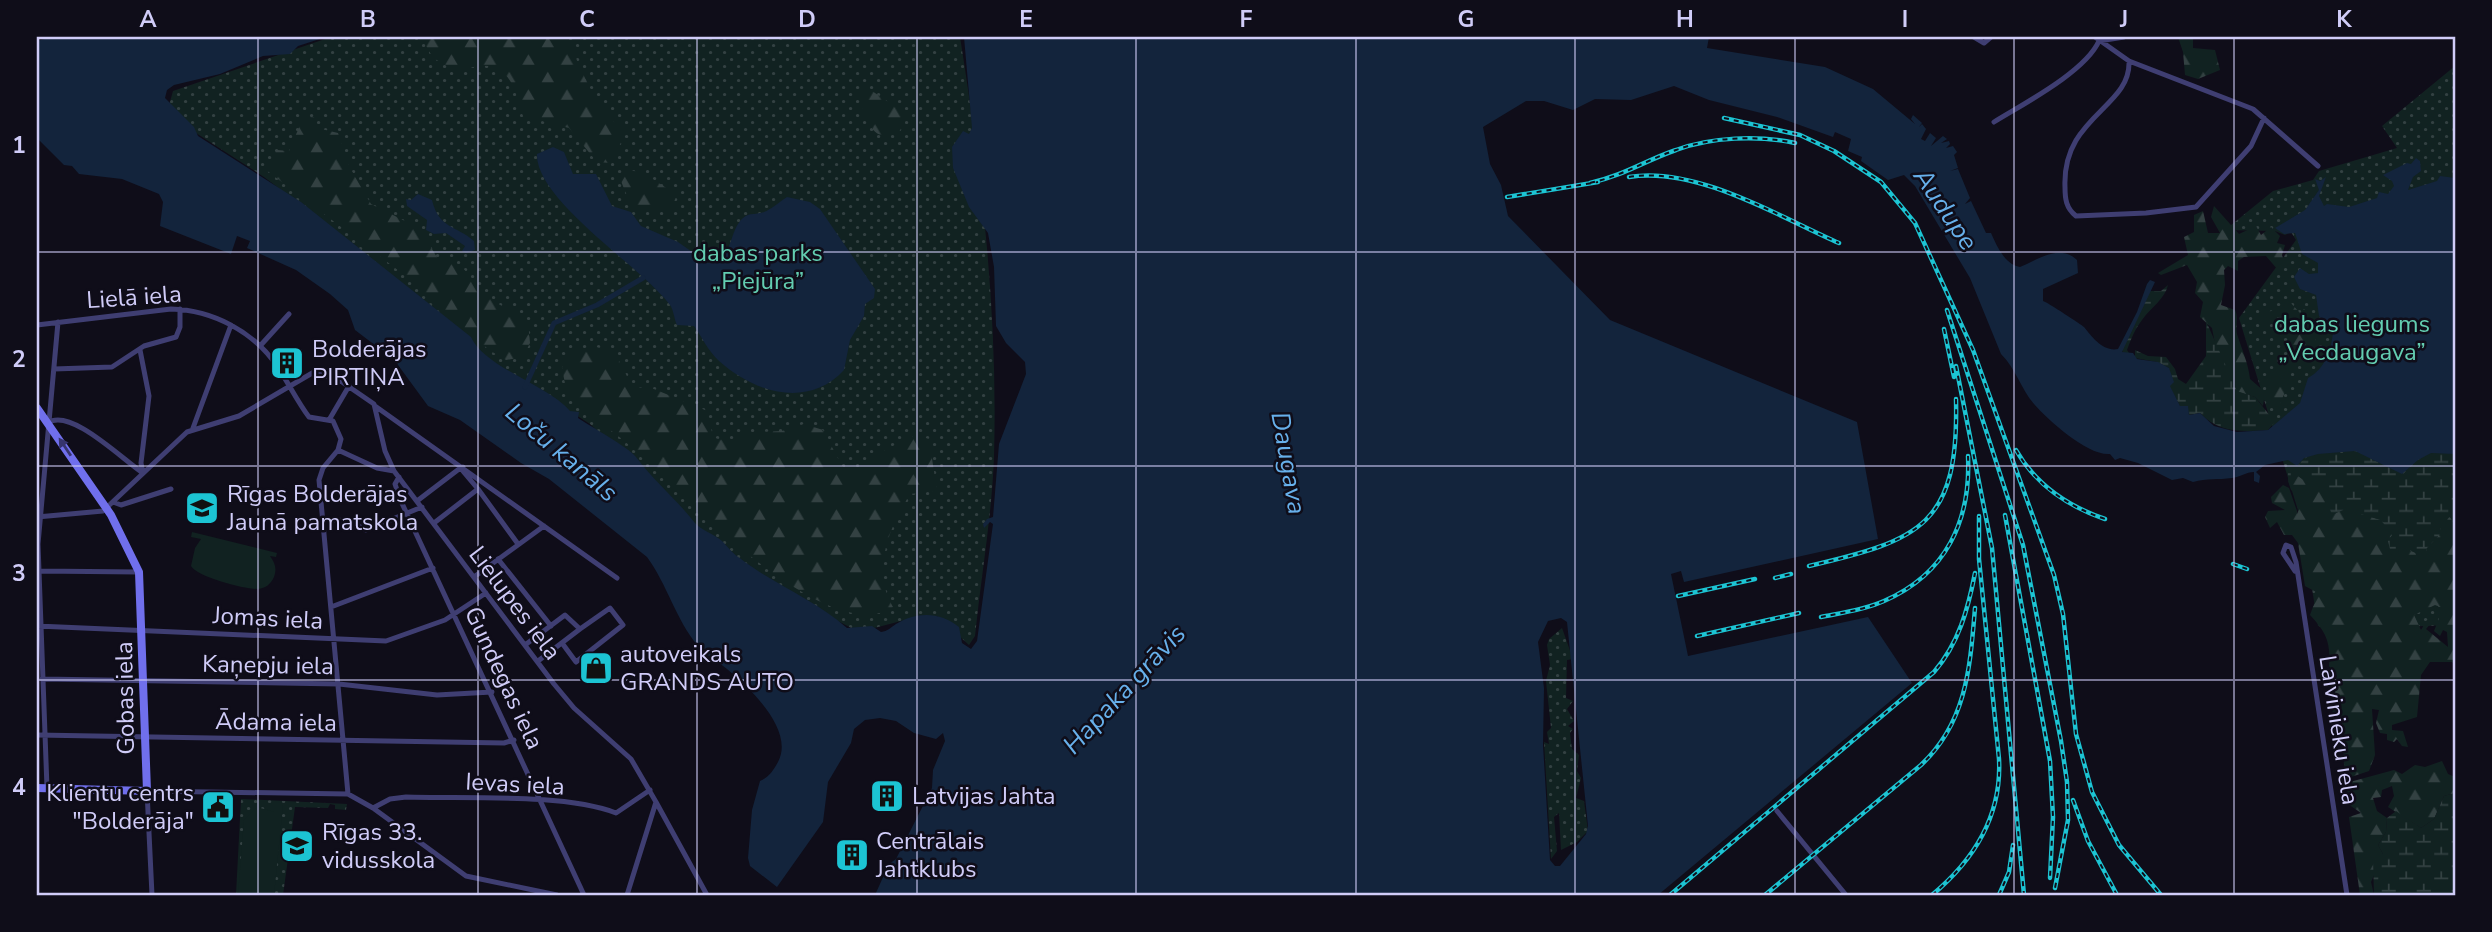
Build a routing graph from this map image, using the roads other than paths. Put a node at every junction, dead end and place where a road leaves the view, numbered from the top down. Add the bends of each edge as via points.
1 (1975, 37) edge
2 (1991, 37) edge
3 (2124, 37) edge
4 (2097, 39) edge
5 (2129, 61) junction
6 (2264, 118) junction
7 (1994, 122) dead end
8 (2318, 166) dead end
9 (180, 309) junction
10 (289, 314) dead end
11 (58, 322) junction
12 (37, 325) edge
13 (231, 325) junction
14 (260, 346) junction
15 (140, 349) junction
16 (54, 369) junction
17 (290, 385) junction
18 (349, 386) junction
19 (374, 404) junction
20 (37, 408) edge
21 (329, 420) junction
22 (48, 423) junction
23 (193, 428) junction
24 (338, 450) junction
25 (463, 468) junction
26 (143, 473) junction
27 (397, 474) junction
28 (171, 489) dead end
29 (478, 489) junction
30 (506, 498) junction
31 (419, 504) junction
32 (110, 505) junction
33 (492, 508) junction
34 (407, 515) junction
35 (38, 517) edge
36 (322, 519) junction
37 (434, 523) junction
38 (544, 526) junction
39 (518, 544) junction
40 (498, 559) junction
41 (433, 568) junction
42 (38, 571) edge
43 (2295, 571) dead end
44 (139, 572) junction
45 (474, 577) junction
46 (617, 578) dead end
47 (486, 593) junction
48 (331, 607) junction
49 (455, 615) junction
50 (38, 626) edge
51 (551, 626) junction
52 (143, 629) junction
53 (580, 629) junction
54 (335, 639) junction
55 (562, 643) junction
56 (525, 645) junction
57 (538, 662) junction
58 (42, 678) junction
59 (144, 680) junction
60 (339, 684) junction
61 (492, 692) junction
62 (37, 735) edge
63 (44, 735) junction
64 (147, 738) junction
65 (345, 740) junction
66 (514, 740) junction
67 (37, 788) edge
68 (47, 788) junction
69 (650, 790) junction
70 (147, 791) junction
71 (348, 794) junction
72 (543, 801) junction
73 (656, 802) junction
74 (373, 808) junction
75 (1777, 811) dead end
76 (152, 895) edge
77 (557, 895) edge
78 (584, 895) edge
79 (627, 895) edge
80 (706, 895) edge
81 (1846, 895) edge
82 (2347, 895) edge

1 - 2 street via 1984,43
3 - 4 street
4 - 5 street
4 - 7 street via 2088,56 2060,80
5 - 6 street via 2229,98
5 - 6 street via 2124,87 2069,148 2064,173 2066,206 2076,216 2196,207 2251,146
6 - 8 street
9 - 11 street, Lielā iela
9 - 13 street, Lielā iela
9 - 15 street via 176,337
10 - 14 street
11 - 12 street, Lielā iela
11 - 16 street
13 - 14 street, Lielā iela
13 - 23 street
14 - 17 street, Lielā iela
15 - 16 street via 112,367
15 - 26 street via 149,396
16 - 22 street
17 - 18 street via 314,372
17 - 21 street, Lielā iela via 309,417
17 - 23 street via 239,416
18 - 19 street
18 - 21 street
19 - 25 street
19 - 27 street, Lielupes iela via 385,451
20 - 22 street, Gobas iela
21 - 24 street via 341,439
22 - 26 street via 61,419 84,428
32 -> 22 street, Gobas iela via 92,487
22 - 35 street
23 - 26 street
24 - 27 street
24 - 36 street via 319,480
25 - 29 street
25 - 30 street
25 - 31 street
26 - 32 street
27 - 31 street, Lielupes iela
27 - 34 street, Gundegas iela via 397,489
28 - 32 street
29 - 33 street
29 - 37 street
30 - 33 street
30 - 38 street
31 - 34 street
31 - 37 street, Lielupes iela
32 - 35 street via 98,512
32 - 44 street, Gobas iela
33 - 39 street
34 - 36 street via 366,530 349,521
34 - 41 street, Gundegas iela
35 - 42 street
36 - 48 street
37 - 45 street, Lielupes iela
38 - 39 street
38 - 46 street
39 - 40 street
40 - 45 street
40 - 51 street
41 - 48 street
41 - 49 street, Gundegas iela
42 - 44 street
42 - 50 street
43 - 82 street, Laivinieku iela
44 - 52 street, Gobas iela
45 - 47 street, Lielupes iela
47 - 49 street, Jomas iela
47 - 56 street, Lielupes iela
48 - 54 street
49 - 54 street, Jomas iela via 392,641
49 - 61 street, Gundegas iela
50 - 52 street, Jomas iela
50 - 58 street
51 - 53 street via 565,615
51 - 56 street
52 - 54 street, Jomas iela
52 - 59 street, Gobas iela
53 - 55 street
53 - 55 street via 610,608 623,625 576,662
54 - 60 street
55 - 57 street
56 - 57 street, Lielupes iela
57 - 69 street, Lielupes iela via 574,708 631,759
58 - 59 street, Kaņepju iela
58 - 63 street
59 - 60 street, Kaņepju iela
59 - 64 street, Gobas iela
60 - 61 street, Kaņepju iela via 437,695
60 - 65 street
61 - 66 street, Gundegas iela
62 - 63 street, Ādama iela
63 - 64 street, Ādama iela
63 - 68 street
64 - 65 street, Ādama iela
64 - 70 street, Gobas iela
65 - 66 street, Ādama iela
65 - 71 street
66 - 72 street, Gundegas iela
67 - 68 street
68 - 70 street
69 - 72 street, Ievas iela via 616,813 602,807
69 - 73 street, Lielupes iela
70 - 71 street
70 - 76 street, Gobas iela
71 - 74 street
72 - 74 street, Ievas iela via 406,797
72 - 78 street, Gundegas iela
73 - 79 street
73 - 80 street, Lielupes iela
74 - 77 street via 466,876
75 - 81 street

